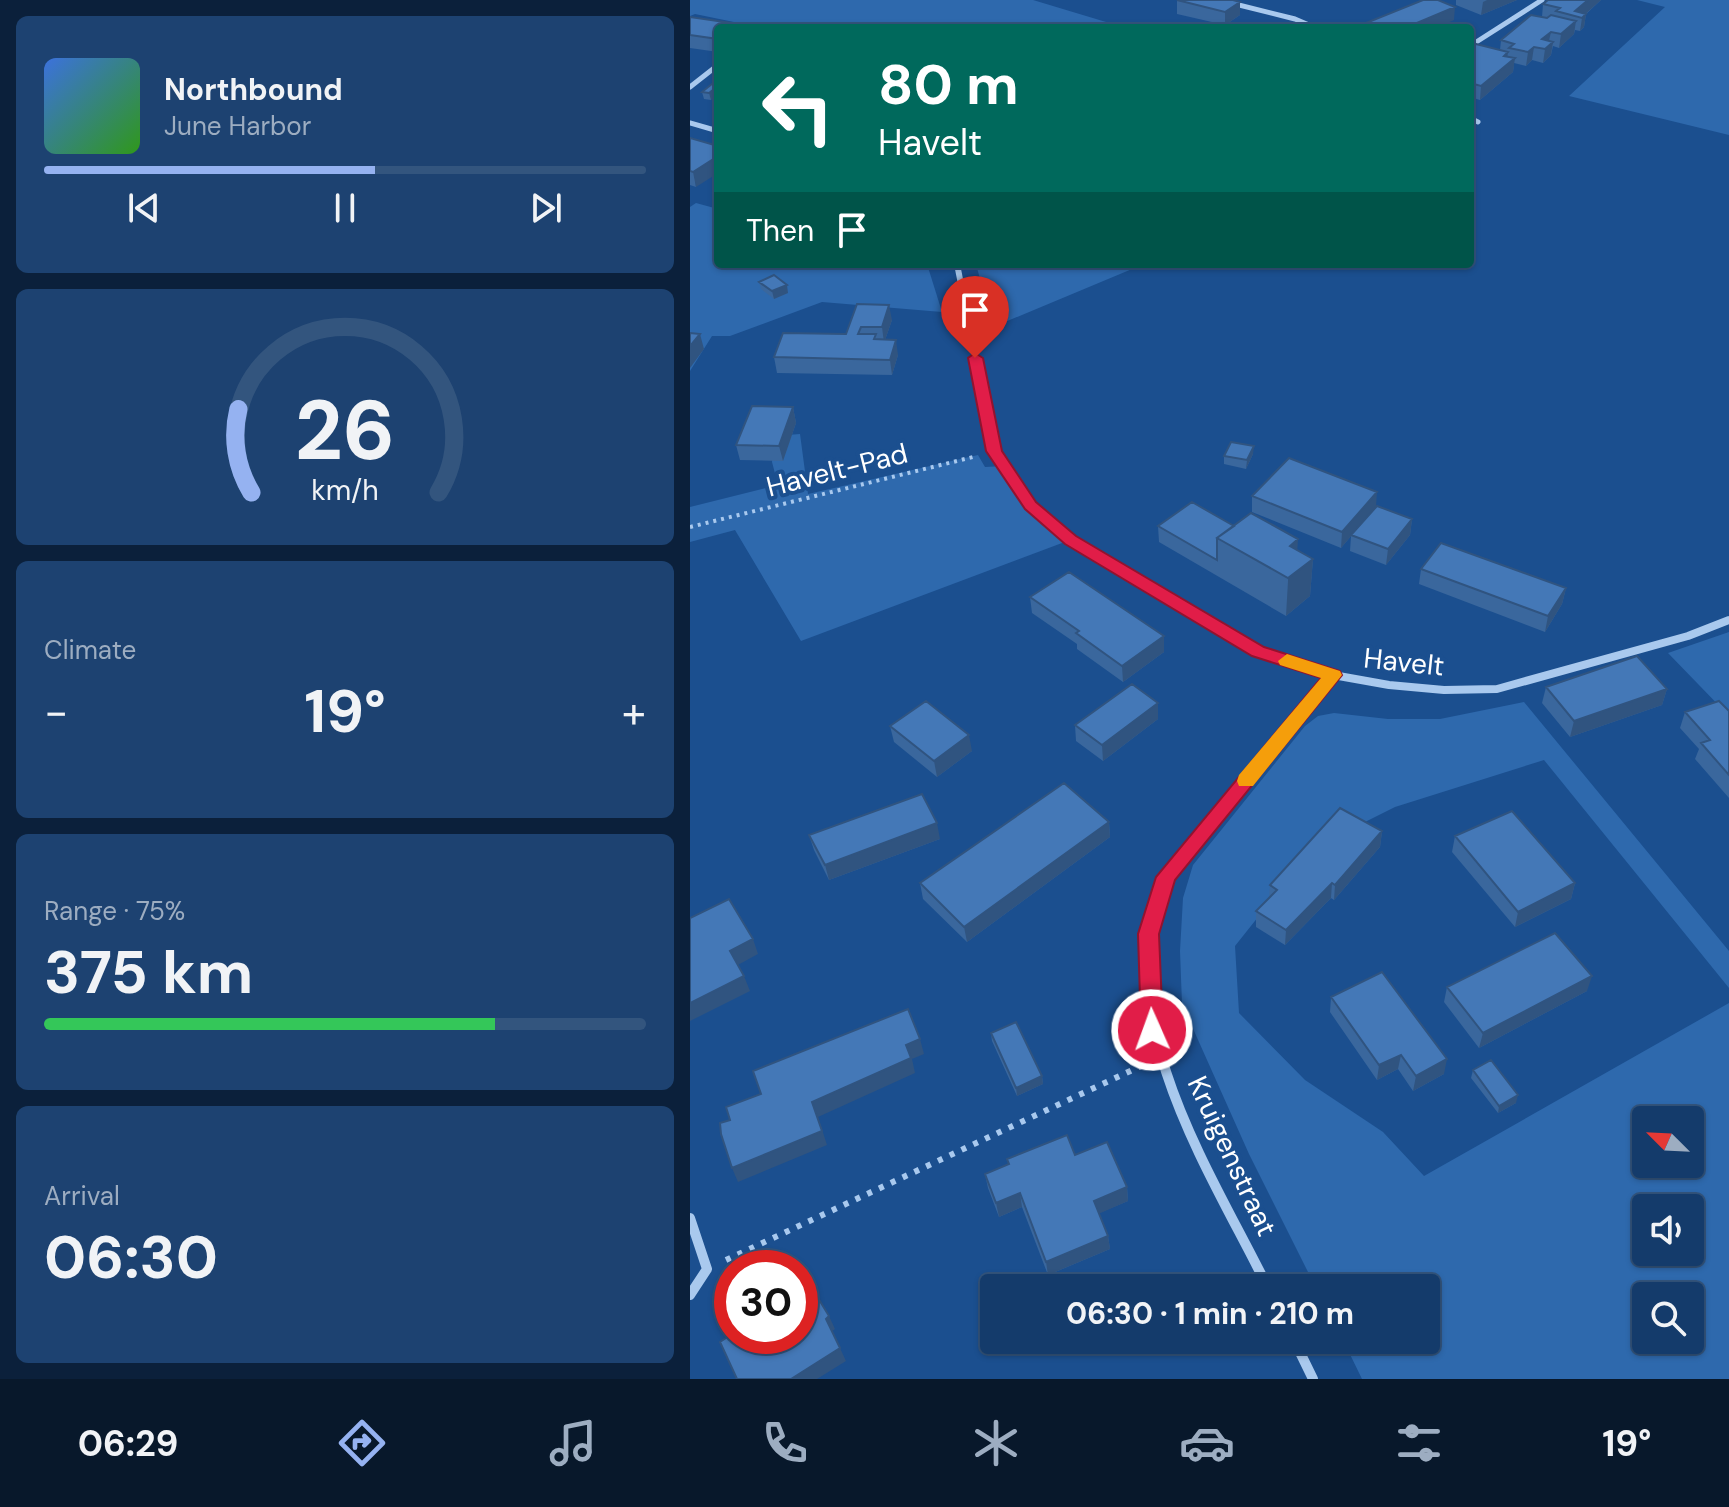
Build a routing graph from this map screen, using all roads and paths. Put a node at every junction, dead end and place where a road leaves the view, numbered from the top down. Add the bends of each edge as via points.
1 (1219, 0) edge
2 (1542, 0) edge
3 (1307, 24) edge
4 (1474, 43) edge
5 (714, 68) edge
6 (690, 87) edge
7 (1474, 120) edge
8 (1478, 122) dead end
9 (690, 123) edge
10 (714, 130) edge
11 (958, 268) edge
12 (994, 451) junction
13 (690, 527) edge
14 (1729, 620) edge
15 (1333, 675) junction
16 (1161, 1057) junction
17 (690, 1218) edge
18 (707, 1269) junction
19 (1261, 1274) edge
20 (690, 1295) edge
21 (1301, 1354) edge
22 (1313, 1379) edge

1 - 3 street
2 - 4 street
5 - 6 street
7 - 8 street
9 - 10 street
11 - 12 street, Havelt
12 - 13 path, Havelt-Pad
12 - 15 street, Havelt via 1031,505 1070,540 1258,651
14 - 15 street, Havelt via 1497,689 1444,690
15 - 16 street, Kruigenstraat via 1166,877 1149,934 1152,1030
16 - 18 path
16 - 19 street, Kruigenstraat via 1179,1107
17 - 18 street
18 - 20 street
21 - 22 street

